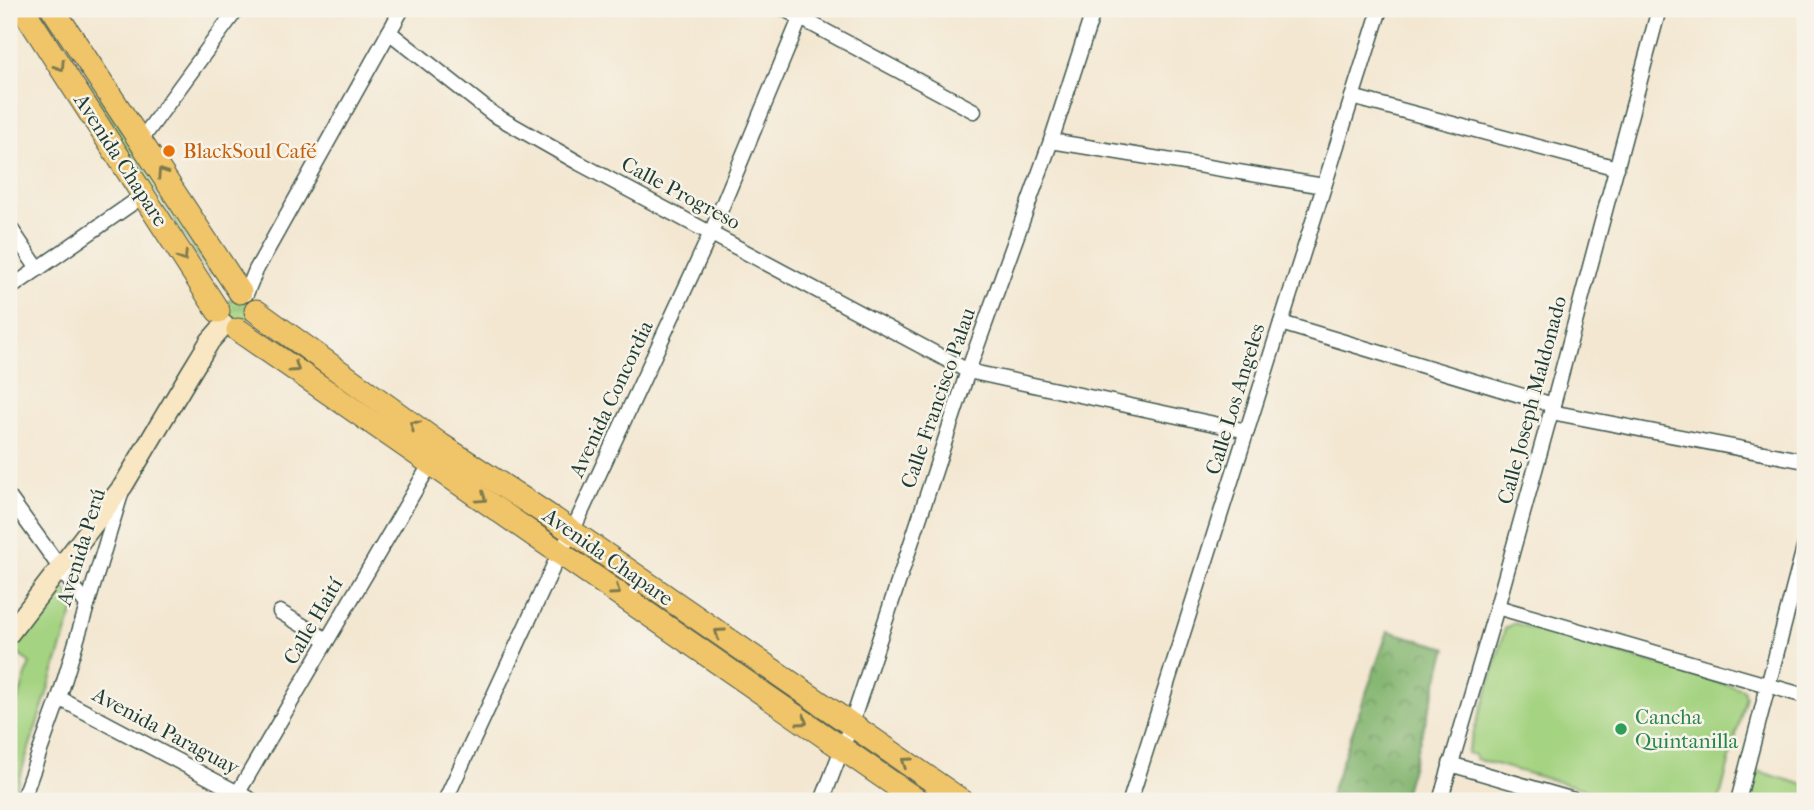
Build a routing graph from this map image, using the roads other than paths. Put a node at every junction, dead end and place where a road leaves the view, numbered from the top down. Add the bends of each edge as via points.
1 (23, 9) edge
2 (52, 9) edge
3 (237, 9) edge
4 (401, 9) edge
5 (784, 9) edge
6 (1094, 9) edge
7 (1380, 9) edge
8 (1659, 9) edge
9 (802, 13) edge
10 (388, 32) junction
11 (1352, 97) junction
12 (974, 111) dead end
13 (141, 139) junction
14 (1051, 141) junction
15 (1616, 168) junction
16 (1324, 186) junction
17 (144, 195) junction
18 (9, 226) edge
19 (711, 233) junction
20 (38, 268) junction
21 (9, 289) edge
22 (248, 299) junction
23 (227, 322) junction
24 (1281, 323) junction
25 (968, 371) junction
26 (1552, 409) junction
27 (1247, 431) junction
28 (1805, 461) edge
29 (431, 463) junction
30 (123, 486) junction
31 (9, 496) edge
32 (572, 531) junction
33 (1805, 544) edge
34 (560, 552) junction
35 (60, 568) junction
36 (87, 605) junction
37 (1497, 607) junction
38 (281, 612) dead end
39 (9, 634) edge
40 (327, 640) junction
41 (1769, 686) junction
42 (1805, 696) edge
43 (59, 698) junction
44 (851, 724) junction
45 (843, 748) junction
46 (1450, 764) junction
47 (235, 797) edge
48 (22, 801) edge
49 (253, 801) edge
50 (445, 801) edge
51 (822, 801) edge
52 (918, 801) edge
53 (962, 801) edge
54 (1130, 801) edge
55 (1440, 801) edge
56 (1577, 801) edge
57 (1738, 801) edge

1 -> 17 main road, Avenida Chapare
2 - 13 main road, Avenida Chapare
3 - 13 street
4 - 10 street
5 - 9 street
6 - 14 street, Calle Francisco Palau
7 - 11 street, Calle Los Angeles
8 - 15 street, Calle Joseph Maldonado
9 - 12 street
9 - 19 street, Avenida Concordia
10 - 19 street, Calle Progreso via 493,114
10 - 22 street via 256,270
11 - 15 street
11 - 16 street, Calle Los Angeles
22 -> 13 main road, Avenida Chapare
14 - 16 street
14 - 25 street, Calle Francisco Palau
15 - 26 street, Calle Joseph Maldonado
16 - 24 street, Calle Los Angeles
17 - 20 street
17 -> 23 main road, Avenida Chapare
18 - 20 street
19 - 25 street, Calle Progreso
19 - 32 street, Avenida Concordia
20 - 21 street
22 - 23 main road via 251,324
22 - 23 main road via 232,292 225,296 220,302
32 -> 22 main road, Avenida Chapare via 441,445
23 -> 29 main road, Avenida Chapare
23 - 30 street, Avenida Perú via 210,341
24 - 26 street
24 - 27 street, Calle Los Angeles
25 - 27 street, Calle Progreso
25 - 44 street, Calle Francisco Palau
26 - 28 street
26 - 37 street, Calle Joseph Maldonado
27 - 54 street, Calle Los Angeles
29 -> 34 main road, Avenida Chapare
29 - 40 street, Calle Haití
30 - 35 street
30 - 36 street, Avenida Perú
31 - 35 street
32 - 34 street, Avenida Concordia
44 -> 32 main road, Avenida Chapare
33 - 41 street
34 -> 45 main road, Avenida Chapare
34 - 50 street, Avenida Concordia
35 - 36 street
35 - 39 street
36 - 43 street, Avenida Perú
37 - 41 street
37 - 46 street, Calle Joseph Maldonado
38 - 40 street
40 - 47 street, Calle Haití
41 - 42 street
41 - 57 street
43 - 47 street, Avenida Paraguay
43 - 48 street, Avenida Perú
44 - 45 street, Calle Francisco Palau
53 -> 44 main road, Avenida Chapare
45 - 51 street, Calle Francisco Palau
45 - 52 main road, Avenida Chapare
46 - 55 street, Calle Joseph Maldonado
46 - 56 street
47 - 49 street, Avenida Paraguay

